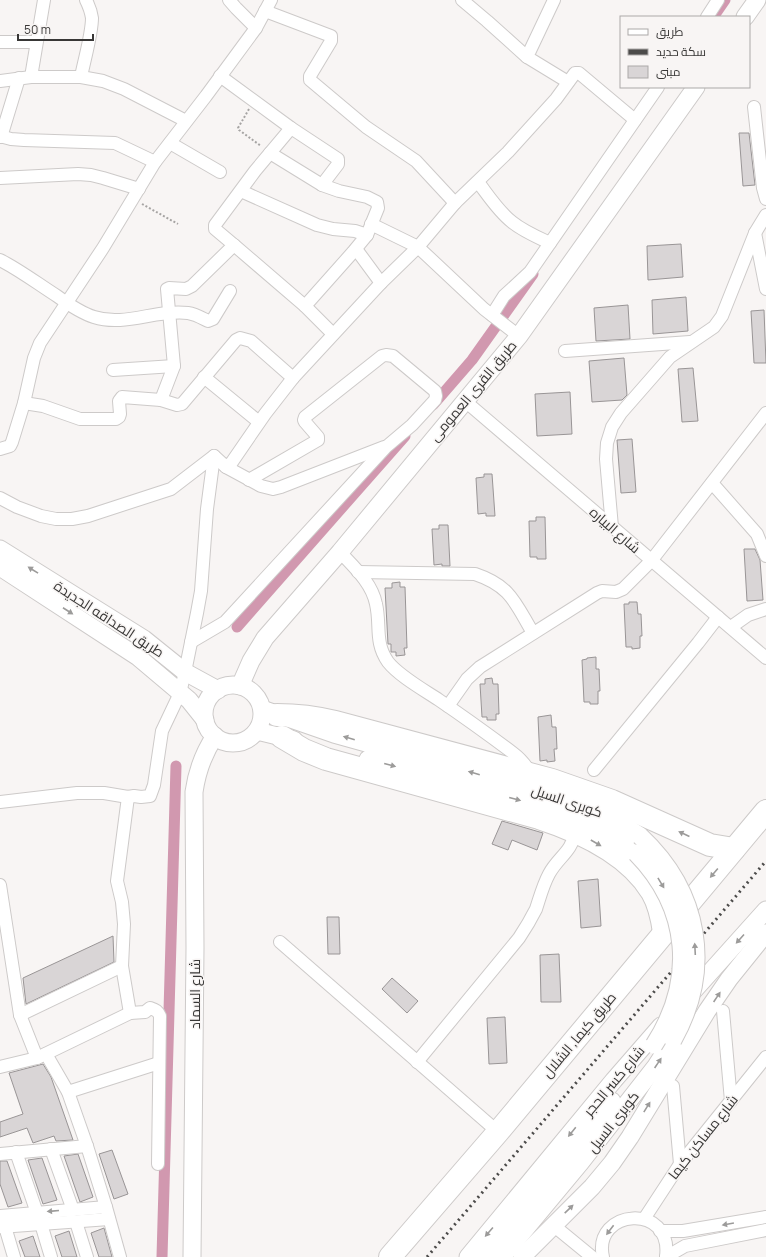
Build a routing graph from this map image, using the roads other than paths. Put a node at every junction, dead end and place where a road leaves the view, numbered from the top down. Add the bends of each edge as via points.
1 (44, 0) edge
2 (86, 0) edge
3 (229, 0) edge
4 (271, 0) edge
5 (462, 0) edge
6 (554, 0) edge
7 (718, 0) edge
8 (757, 0) edge
9 (265, 11) junction
10 (707, 16) edge
11 (746, 16) edge
12 (256, 28) junction
13 (0, 42) edge
14 (36, 42) junction
15 (527, 57) junction
16 (220, 76) junction
17 (31, 77) junction
18 (81, 77) junction
19 (19, 78) junction
20 (0, 81) edge
21 (568, 82) junction
22 (657, 88) edge
23 (695, 88) edge
24 (754, 107) dead end
25 (635, 120) junction
26 (186, 121) junction
27 (291, 128) junction
28 (1, 136) edge
29 (170, 143) junction
30 (270, 153) junction
31 (155, 162) junction
32 (220, 172) dead end
33 (0, 178) edge
34 (478, 182) junction
35 (322, 185) junction
36 (241, 191) junction
37 (136, 194) junction
38 (766, 198) edge
39 (455, 203) junction
40 (766, 215) edge
41 (369, 229) junction
42 (755, 233) junction
43 (550, 243) junction
44 (234, 245) junction
45 (418, 247) junction
46 (356, 249) junction
47 (0, 260) edge
48 (381, 283) junction
49 (766, 289) edge
50 (230, 291) dead end
51 (67, 303) junction
52 (305, 306) junction
53 (168, 313) junction
54 (493, 316) junction
55 (333, 334) junction
56 (516, 335) junction
57 (691, 342) junction
58 (565, 351) dead end
59 (174, 366) junction
60 (114, 370) dead end
61 (204, 377) junction
62 (293, 378) junction
63 (161, 400) junction
64 (465, 401) junction
65 (24, 403) junction
66 (766, 413) edge
67 (259, 422) junction
68 (386, 447) junction
69 (0, 449) edge
70 (214, 456) junction
71 (226, 467) junction
72 (249, 480) junction
73 (712, 482) junction
74 (0, 498) edge
75 (612, 527) junction
76 (0, 549) edge
77 (340, 552) junction
78 (766, 556) edge
79 (651, 561) junction
80 (0, 567) edge
81 (358, 572) junction
82 (766, 609) edge
83 (718, 617) junction
84 (730, 627) junction
85 (533, 633) junction
86 (191, 642) junction
87 (766, 658) edge
88 (185, 672) junction
89 (240, 686) junction
90 (218, 690) junction
91 (180, 693) junction
92 (448, 706) junction
93 (269, 712) junction
94 (205, 720) junction
95 (257, 731) junction
96 (214, 736) junction
97 (282, 737) junction
98 (594, 770) dead end
99 (531, 775) junction
100 (128, 797) junction
101 (0, 802) edge
102 (766, 811) edge
103 (575, 832) junction
104 (766, 833) edge
105 (638, 844) junction
106 (734, 849) junction
107 (0, 885) edge
108 (766, 910) edge
109 (664, 932) junction
110 (766, 933) edge
111 (280, 942) dead end
112 (122, 966) junction
113 (723, 1011) dead end
114 (130, 1012) junction
115 (20, 1015) junction
116 (41, 1056) junction
117 (766, 1057) edge
118 (417, 1062) junction
119 (159, 1063) junction
120 (0, 1067) edge
121 (673, 1086) dead end
122 (68, 1092) junction
123 (731, 1100) junction
124 (498, 1132) junction
125 (87, 1146) junction
126 (51, 1149) junction
127 (16, 1152) junction
128 (0, 1154) edge
129 (158, 1164) dead end
130 (680, 1164) junction
131 (73, 1210) junction
132 (37, 1213) junction
133 (108, 1213) junction
134 (766, 1216) edge
135 (434, 1217) junction
136 (1, 1219) edge
137 (644, 1219) junction
138 (76, 1222) junction
139 (41, 1224) junction
140 (553, 1225) junction
141 (766, 1230) edge
142 (660, 1231) junction
143 (14, 1257) edge
144 (51, 1257) edge
145 (87, 1257) edge
146 (120, 1257) edge
147 (192, 1257) edge
148 (390, 1257) edge
149 (408, 1257) edge
150 (468, 1257) edge
151 (485, 1257) edge
152 (502, 1257) edge
153 (522, 1257) edge
154 (592, 1257) edge
155 (603, 1257) edge
156 (666, 1257) edge

1 - 14 street
2 - 18 street via 92,18
3 - 12 street
4 - 9 street
5 - 15 street
6 - 15 street
7 - 10 street
8 - 11 street
9 - 12 street
9 - 39 street via 331,36 331,41 310,80 366,127 416,161
12 - 16 street
13 - 14 street
14 - 17 street
15 - 21 street
16 - 26 street
16 - 27 street
17 - 18 street
17 - 19 street
18 - 26 street via 103,81 124,89
19 - 20 street
19 - 28 street
21 - 25 street via 575,73 579,73
21 - 34 street via 556,99
22 - 25 street
23 - 56 street, طريق القرى العمومى
24 - 38 street
25 - 43 street
26 - 29 street
27 - 30 street
27 - 35 street via 338,159 338,164
28 - 31 street via 24,140 115,144
29 - 31 street
29 - 32 street
30 - 35 street
30 - 36 street
31 - 37 street
33 - 37 street via 91,175
34 - 39 street
34 - 43 street via 501,212 524,230
35 - 41 street via 377,202 378,208
36 - 41 street via 317,225
36 - 44 street via 215,225 215,229
37 - 51 street
39 - 45 street
40 - 42 street
41 - 45 street
41 - 46 street
42 - 49 street
42 - 57 street via 722,316 714,327
43 - 54 street via 530,272 504,296
44 - 52 street
44 - 53 street via 192,286 186,289 167,289
45 - 48 street
45 - 54 street
46 - 48 street
46 - 52 street
47 - 51 street
48 - 55 street
50 - 53 street via 211,321 188,313
51 - 53 street via 94,318 108,320
51 - 65 street via 40,343
52 - 55 street
53 - 59 street
54 - 56 street
55 - 62 street
56 - 64 street, طريق القرى العمومى
57 - 58 street
57 - 75 street via 670,357 620,414 612,427 606,459
59 - 60 street
59 - 63 street
61 - 62 street via 240,338 251,340
61 - 63 street via 182,404
61 - 67 street
62 - 67 street
63 - 65 street via 122,397 119,401 119,418 116,419 80,419 43,406
64 - 75 street, شارع البياره
64 - 77 street, طريق القرى العمومى
65 - 69 street via 10,446
66 - 73 street
67 - 71 street
68 - 72 street via 273,489
68 - 72 street via 412,425 436,396 435,391 389,355 382,356 305,417 305,422 318,440
68 - 86 street via 225,622
70 - 71 street
70 - 74 street via 171,489 88,516 56,519 41,516
70 - 86 street via 201,591
71 - 72 street
73 - 78 street via 757,534
73 - 79 street
75 - 79 street, شارع البياره
88 -> 76 street, طريق الصداقه الجديدة via 144,639
77 - 81 street
77 - 89 street, طريق القرى العمومى via 265,638
79 - 83 street, شارع البياره
79 - 85 street via 623,589 597,593
80 -> 91 street, طريق الصداقه الجديدة via 138,657
81 - 85 street via 475,574 488,578 509,594
81 - 92 street via 373,594 379,640 388,662 395,670
82 - 84 street via 748,615
83 - 84 street, شارع البياره
83 - 98 street
84 - 87 street, شارع البياره
85 - 92 street via 480,667 467,679
86 - 88 street
88 - 90 street, طريق الصداقه الجديدة
88 - 91 street
89 - 90 street via 232,685
89 - 93 street via 254,694
90 - 94 street via 207,703
91 - 94 street, طريق الصداقه الجديدة
91 - 100 street via 162,731 150,796
92 - 99 street via 521,758
93 - 95 street via 262,717
93 - 99 highway via 334,722
105 -> 93 street, كوبرى السيل via 629,828 604,812 574,801 334,734
94 - 96 street
95 - 96 street via 242,742 232,743
95 - 97 street, كوبرى السيل
96 - 147 street, شارع السماد via 198,768 194,792
97 - 103 highway via 326,759 539,818
97 -> 105 street, كوبرى السيل via 555,809
106 -> 99 highway via 706,844 592,794
100 - 101 street via 104,793 77,793
100 - 112 street via 117,881 124,924
102 - 106 highway, طريق كيما, الشلال
103 -> 109 highway via 612,852 641,878 656,900
103 - 118 street via 569,849 550,872 535,910 519,938
104 - 135 highway, طريق كيما, الشلال
105 -> 151 street, كوبرى السيل, bridge via 669,898 678,925 682,952 680,980 673,1008 665,1027 637,1069
152 -> 105 street, كوبرى السيل, bridge via 656,1066 673,1040 687,1011 694,984 696,957 686,903 675,878 659,856
106 -> 109 highway, طريق كيما, الشلال
107 - 115 street
108 -> 150 street, شارع كسر الحجر via 660,1027
109 - 124 highway, طريق كيما, الشلال
140 -> 110 street via 592,1187 612,1163 707,1011
111 - 118 street
112 - 114 street
112 - 115 street
113 - 123 street
114 - 116 street
114 - 119 street via 144,1012 150,1008 158,1011
115 - 116 street
116 - 120 street
116 - 122 street
117 - 123 street, شارع مساكن كيما
118 - 124 street
119 - 122 street
119 - 129 street
121 - 130 street
122 - 125 street
123 - 130 street, شارع مساكن كيما
124 - 135 highway, طريق كيما, الشلال
125 - 126 street
125 - 133 street
126 - 127 street
126 - 131 street
127 - 128 street
127 - 132 street
130 - 137 street, شارع مساكن كيما
131 -> 132 street
131 - 133 street
132 - 136 street
133 - 138 street
133 - 146 street
134 -> 142 street via 683,1231
135 - 148 highway, طريق كيما, الشلال
135 - 149 highway, طريق كيما, الشلال
136 - 139 street
136 - 143 street
137 - 142 street via 653,1223
137 -> 155 street via 634,1217 614,1224 603,1242
138 - 139 street
138 - 145 street
139 - 144 street
140 - 153 street
140 - 154 street
141 - 156 street via 684,1246
142 - 156 street via 665,1239

